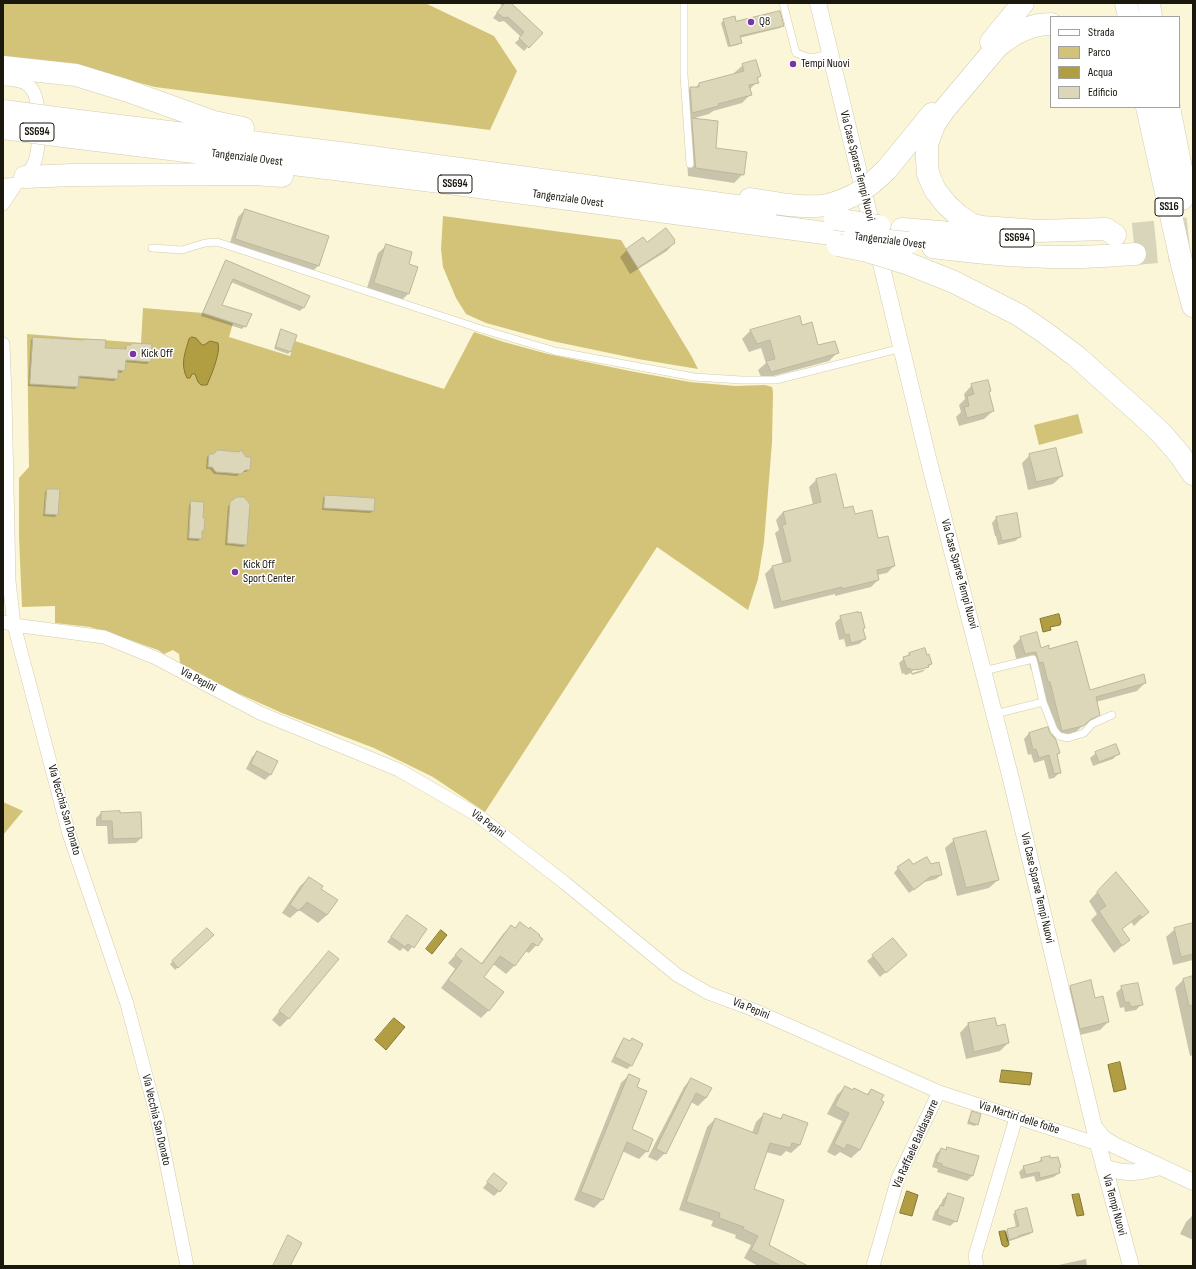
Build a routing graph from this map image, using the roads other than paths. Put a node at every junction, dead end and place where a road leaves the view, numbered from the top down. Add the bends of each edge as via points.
1 (684, 3) edge
2 (783, 3) edge
3 (818, 3) edge
4 (1023, 3) edge
5 (1126, 3) edge
6 (1142, 3) edge
7 (1149, 3) edge
8 (1129, 16) edge
9 (1144, 16) edge
10 (1151, 16) edge
11 (1050, 24) edge
12 (830, 54) junction
13 (3, 67) edge
14 (3, 79) edge
15 (1136, 108) edge
16 (1147, 108) edge
17 (1161, 108) edge
18 (1169, 108) edge
19 (3, 111) edge
20 (3, 128) edge
21 (71, 128) junction
22 (356, 155) junction
23 (690, 164) dead end
24 (15, 182) edge
25 (442, 182) junction
26 (1182, 198) junction
27 (3, 204) edge
28 (835, 226) junction
29 (906, 245) junction
30 (1193, 246) edge
31 (152, 248) dead end
32 (1182, 265) junction
33 (1193, 306) edge
34 (3, 344) edge
35 (902, 348) junction
36 (1193, 474) edge
37 (8, 623) edge
38 (984, 671) junction
39 (1043, 702) junction
40 (995, 714) junction
41 (1112, 714) dead end
42 (939, 1092) junction
43 (1016, 1118) junction
44 (1095, 1128) junction
45 (1098, 1144) junction
46 (1132, 1154) junction
47 (1104, 1167) junction
48 (1160, 1167) junction
49 (1128, 1173) junction
50 (1193, 1182) edge
51 (1112, 1196) junction
52 (187, 1266) edge
53 (873, 1266) edge
54 (977, 1266) edge
55 (1131, 1266) edge

1 - 23 lane via 684,75
2 - 12 lane via 796,53 811,58
3 - 12 street, Via Case Sparse Tempi Nuovi
4 - 28 highway, bridge via 887,169 858,194 845,200
5 - 8 highway
6 - 9 highway
7 - 10 highway
11 - 29 highway, Tangenziale Ovest / SS694 via 1032,27 1007,38 944,110 934,125 927,144 928,174 946,204 971,224 1038,231 1106,229 1127,241 961,235
12 - 35 street, Via Case Sparse Tempi Nuovi
13 - 22 highway via 76,75 214,122 329,141
14 - 24 street via 25,82 33,90 39,110 35,162
15 - 32 highway via 1168,237
16 - 32 highway, SS16
17 - 26 highway, SS16
18 - 26 highway via 1183,178
19 - 21 highway, Tangenziale Ovest / SS694, bridge
20 - 21 highway, Tangenziale Ovest / SS694, bridge
21 - 22 highway, Tangenziale Ovest / SS694
21 - 25 highway, Tangenziale Ovest / SS694
22 - 28 highway, Tangenziale Ovest / SS694 via 655,194
24 - 25 highway via 72,175 254,174 393,184
24 - 27 street
25 - 28 highway, Tangenziale Ovest / SS694 via 686,215
26 - 30 highway, SS16
28 - 29 highway, Tangenziale Ovest / SS694, bridge
28 - 29 highway, bridge via 866,251
29 - 36 highway via 954,282 1019,315 1093,371 1157,429
31 - 35 lane via 182,250 217,242 481,329 555,350 694,377 776,380
32 - 33 highway, SS16
34 - 37 street, Via Vecchia San Donato
35 - 38 street, Via Case Sparse Tempi Nuovi
37 - 42 street, Via Pepini via 104,637 156,658 260,713 399,770 477,815 565,882 677,975 708,993 754,1010
37 - 52 street, Via Vecchia San Donato via 69,834 127,1004 157,1118
38 - 39 lane via 1033,659
38 - 40 street, Via Case Sparse Tempi Nuovi
39 - 40 lane
39 - 41 lane via 1054,730 1059,736 1068,738 1084,733 1092,724
40 - 44 street, Via Case Sparse Tempi Nuovi
42 - 43 street, Via Martiri delle foibe
42 - 53 street, Via Raffaele Baldassarre via 898,1178
43 - 45 street, Via Martiri delle foibe
43 - 54 street via 975,1256
44 - 45 street, Via Case Sparse Tempi Nuovi
44 - 46 street via 1103,1138
45 - 47 street, Via Tempi Nuovi
46 - 47 street via 1117,1158
46 - 48 street
47 - 49 street
47 - 51 street, Via Tempi Nuovi
48 - 49 street
48 - 50 street
49 - 51 street via 1118,1182
51 - 55 street, Via Tempi Nuovi

